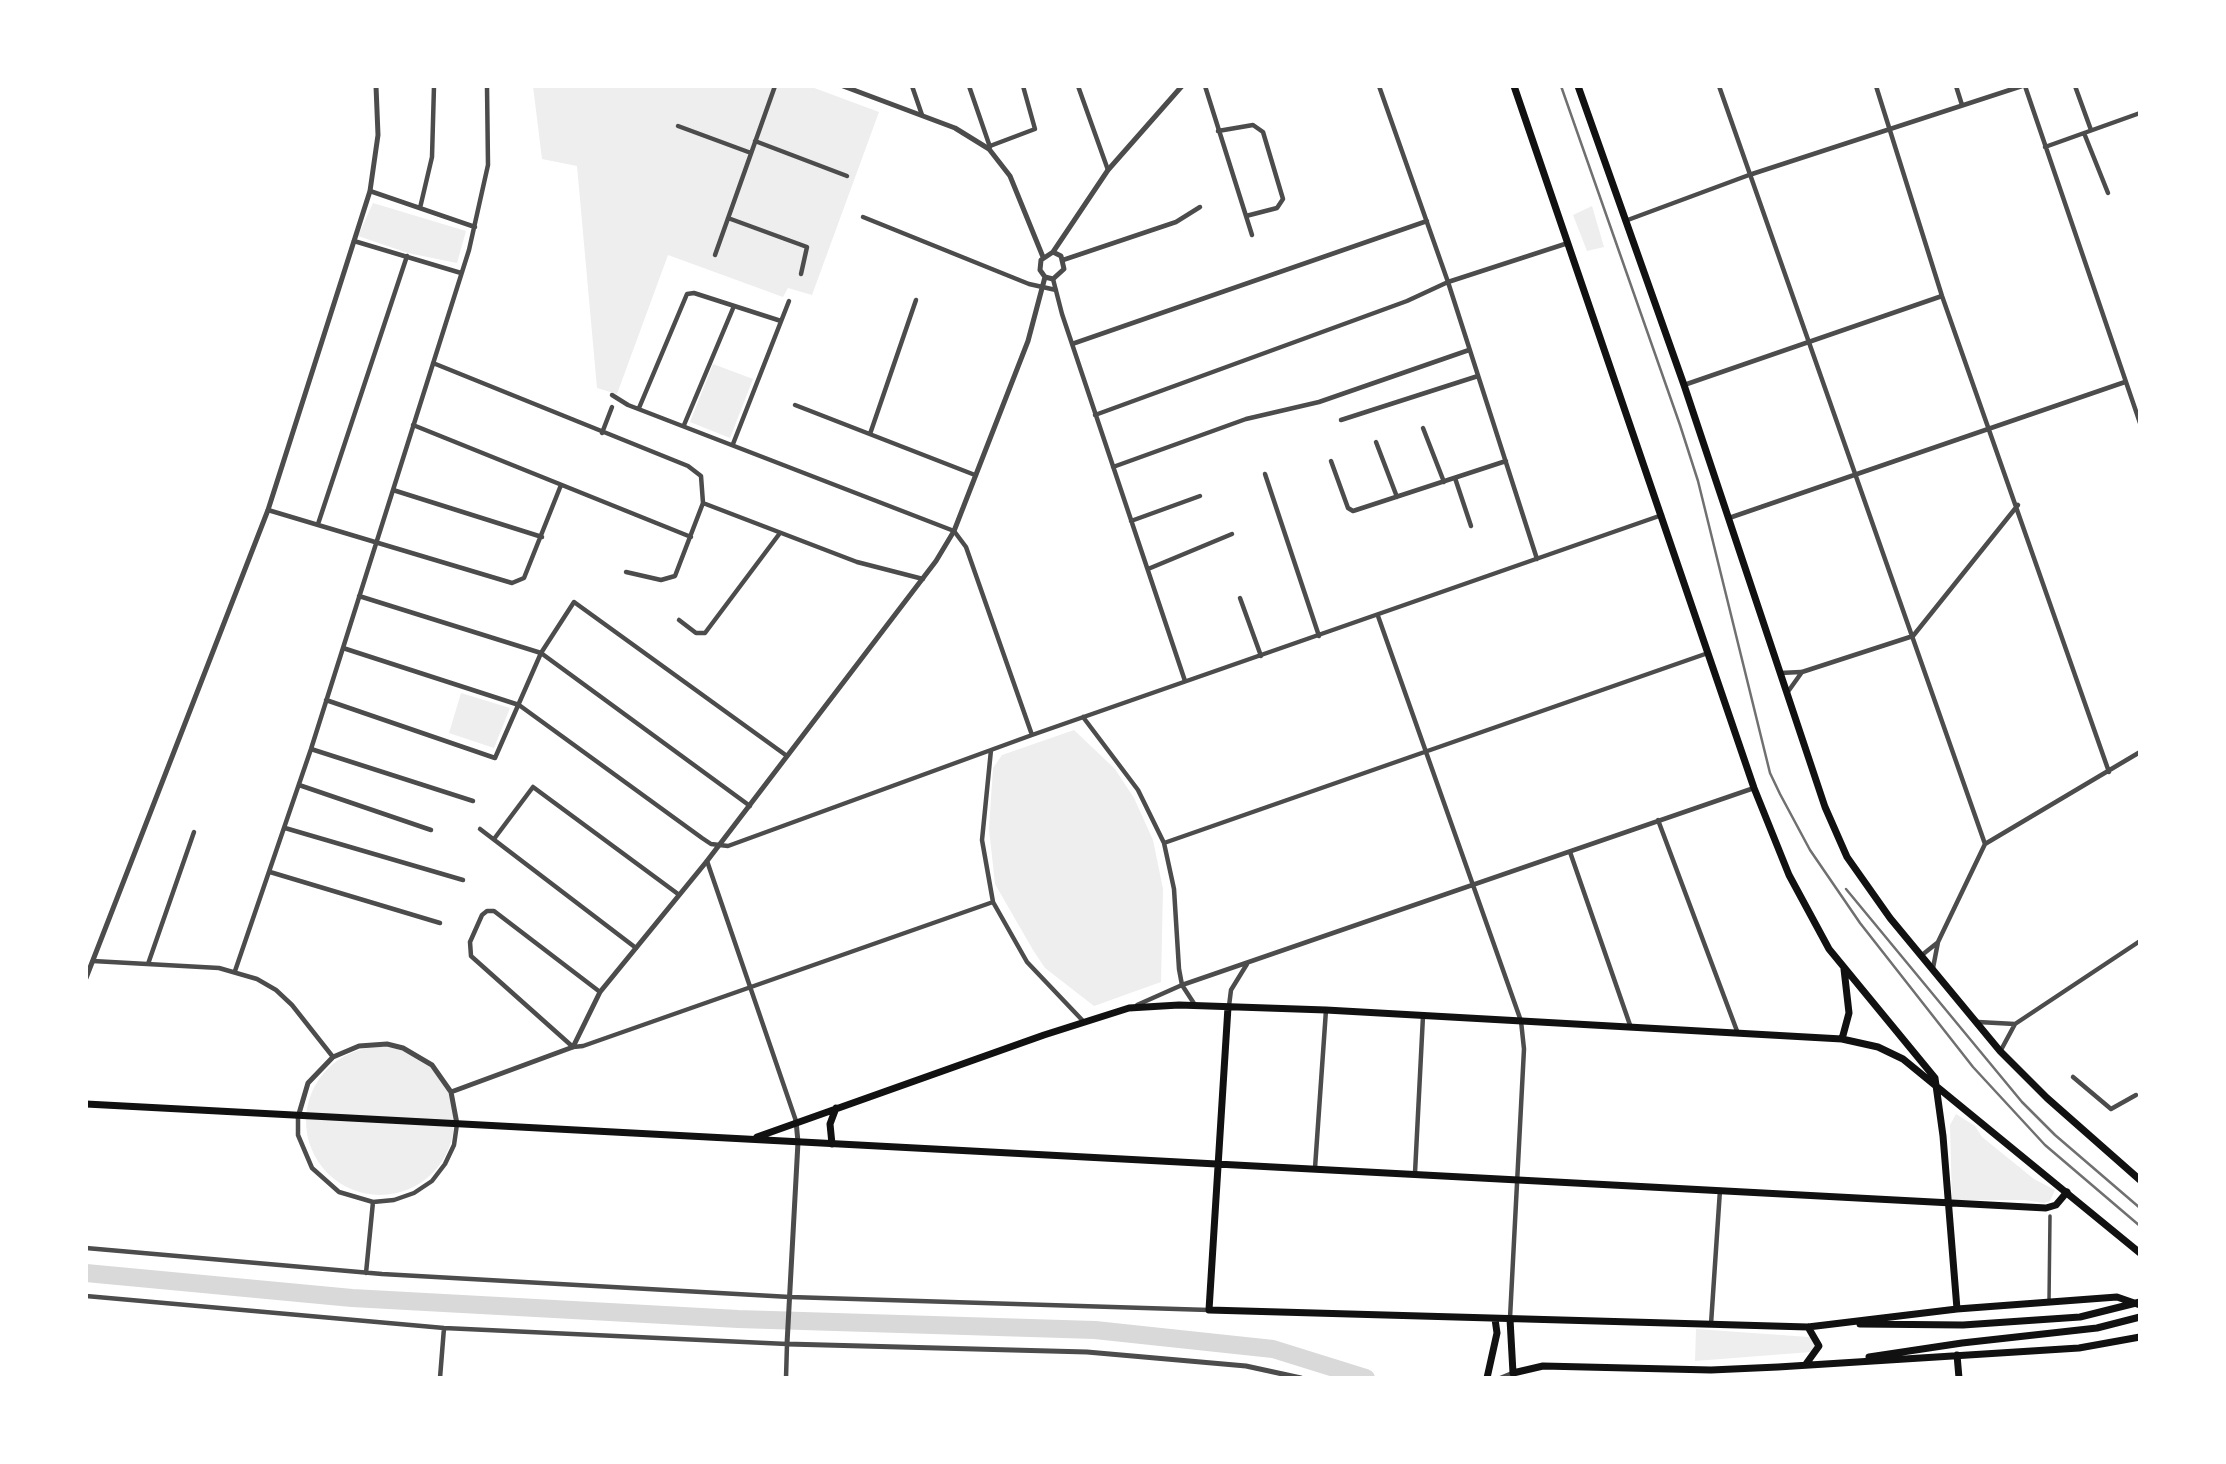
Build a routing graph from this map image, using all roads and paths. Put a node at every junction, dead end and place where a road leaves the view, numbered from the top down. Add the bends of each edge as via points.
1 (376, 86) edge
2 (433, 86) edge
3 (487, 86) edge
4 (775, 86) edge
5 (843, 86) edge
6 (912, 86) edge
7 (969, 86) edge
8 (1023, 86) edge
9 (1078, 86) edge
10 (1182, 86) edge
11 (1206, 86) edge
12 (1379, 86) edge
13 (1514, 86) edge
14 (1578, 86) edge
15 (1719, 86) edge
16 (1876, 86) edge
17 (1956, 86) edge
18 (2024, 86) edge
19 (2075, 86) edge
20 (859, 89) edge
21 (1962, 105) junction
22 (2140, 113) edge
23 (922, 114) junction
24 (678, 126) dead end
25 (1891, 128) junction
26 (2091, 130) junction
27 (1218, 131) junction
28 (2084, 133) junction
29 (755, 141) junction
30 (990, 147) junction
31 (2045, 147) junction
32 (751, 153) junction
33 (1108, 170) junction
34 (1749, 175) junction
35 (847, 176) dead end
36 (370, 191) junction
37 (2108, 193) dead end
38 (1200, 207) dead end
39 (420, 208) junction
40 (863, 216) dead end
41 (1246, 216) junction
42 (728, 218) junction
43 (1427, 221) junction
44 (1625, 222) junction
45 (475, 227) junction
46 (1252, 235) dead end
47 (354, 241) junction
48 (1569, 242) junction
49 (1053, 252) junction
50 (715, 255) dead end
51 (407, 256) junction
52 (1043, 257) junction
53 (1063, 260) junction
54 (461, 274) junction
55 (801, 274) dead end
56 (1045, 277) junction
57 (1053, 279) junction
58 (1448, 282) junction
59 (1042, 287) junction
60 (1056, 290) junction
61 (1942, 296) junction
62 (916, 300) dead end
63 (789, 301) dead end
64 (734, 306) junction
65 (781, 321) junction
66 (1809, 342) junction
67 (1072, 344) junction
68 (1469, 350) junction
69 (433, 363) junction
70 (1478, 376) junction
71 (2125, 382) junction
72 (1685, 386) junction
73 (612, 395) dead end
74 (795, 405) dead end
75 (612, 407) dead end
76 (2138, 407) edge
77 (639, 408) junction
78 (1095, 415) junction
79 (1341, 420) dead end
80 (2140, 423) edge
81 (413, 425) junction
82 (684, 425) junction
83 (1423, 428) dead end
84 (1990, 428) junction
85 (601, 433) junction
86 (870, 434) junction
87 (1376, 442) dead end
88 (733, 444) junction
89 (1331, 461) dead end
90 (1506, 461) junction
91 (1113, 467) junction
92 (1265, 474) dead end
93 (975, 475) junction
94 (1856, 476) junction
95 (1455, 478) junction
96 (1444, 482) junction
97 (561, 485) junction
98 (393, 490) junction
99 (1200, 496) dead end
100 (1397, 497) junction
101 (703, 503) junction
102 (2018, 505) junction
103 (268, 509) junction
104 (1662, 516) junction
105 (1728, 519) junction
106 (1131, 521) junction
107 (318, 524) junction
108 (1471, 526) dead end
109 (954, 531) junction
110 (780, 533) junction
111 (1232, 534) dead end
112 (542, 537) junction
113 (691, 537) junction
114 (376, 541) junction
115 (1537, 559) junction
116 (1147, 569) junction
117 (626, 572) dead end
118 (923, 579) junction
119 (359, 596) junction
120 (1240, 598) dead end
121 (1378, 616) junction
122 (679, 620) dead end
123 (1319, 636) junction
124 (1913, 636) junction
125 (343, 648) junction
126 (1709, 652) junction
127 (541, 653) junction
128 (1261, 656) junction
129 (1802, 672) junction
130 (1780, 673) junction
131 (1185, 681) junction
132 (1787, 693) junction
133 (326, 700) junction
134 (519, 705) junction
135 (1083, 717) junction
136 (1032, 735) junction
137 (311, 749) junction
138 (992, 750) junction
139 (1428, 752) junction
140 (2140, 752) edge
141 (787, 756) junction
142 (2109, 772) junction
143 (299, 785) junction
144 (1754, 788) junction
145 (473, 801) dead end
146 (750, 806) junction
147 (1658, 820) junction
148 (285, 828) junction
149 (480, 829) dead end
150 (430, 830) dead end
151 (194, 832) dead end
152 (494, 839) junction
153 (1164, 843) junction
154 (1985, 844) junction
155 (718, 846) junction
156 (1570, 852) junction
157 (707, 861) junction
158 (270, 872) junction
159 (463, 880) dead end
160 (1475, 886) junction
161 (678, 894) junction
162 (993, 902) junction
163 (440, 923) dead end
164 (2140, 941) edge
165 (1938, 942) junction
166 (636, 947) junction
167 (1923, 955) junction
168 (93, 961) junction
169 (1248, 963) junction
170 (148, 964) junction
171 (1844, 968) junction
172 (1933, 968) junction
173 (235, 971) junction
174 (86, 978) edge
175 (1182, 985) junction
176 (749, 987) junction
177 (600, 992) junction
178 (1195, 1006) junction
179 (1228, 1007) junction
180 (1129, 1008) junction
181 (1326, 1010) junction
182 (1423, 1016) junction
183 (1521, 1021) junction
184 (1084, 1022) junction
185 (1978, 1022) junction
186 (2015, 1024) junction
187 (1630, 1025) junction
188 (1737, 1031) junction
189 (1842, 1039) junction
190 (573, 1046) junction
191 (2000, 1051) junction
192 (333, 1057) junction
193 (2073, 1077) dead end
194 (1937, 1088) junction
195 (451, 1092) junction
196 (2136, 1095) dead end
197 (86, 1104) edge
198 (836, 1108) junction
199 (298, 1117) junction
200 (796, 1121) junction
201 (457, 1124) junction
202 (752, 1139) junction
203 (798, 1142) junction
204 (832, 1144) junction
205 (1217, 1163) junction
206 (1315, 1168) junction
207 (1415, 1174) junction
208 (1518, 1178) junction
209 (2140, 1180) edge
210 (1720, 1190) junction
211 (2067, 1192) junction
212 (373, 1202) junction
213 (1948, 1202) junction
214 (2050, 1216) dead end
215 (86, 1248) edge
216 (2140, 1253) edge
217 (366, 1273) junction
218 (86, 1297) edge
219 (790, 1299) junction
220 (2049, 1302) junction
221 (2140, 1303) edge
222 (1957, 1309) junction
223 (1209, 1310) junction
224 (2140, 1317) edge
225 (1494, 1319) junction
226 (1510, 1319) junction
227 (1838, 1323) junction
228 (1711, 1325) junction
229 (1808, 1327) junction
230 (444, 1328) junction
231 (2140, 1337) edge
232 (788, 1344) junction
233 (1957, 1355) junction
234 (1844, 1362) junction
235 (1806, 1365) junction
236 (1258, 1368) junction
237 (1513, 1376) edge
238 (440, 1378) edge
239 (786, 1378) edge
240 (1258, 1378) edge
241 (1301, 1378) edge
242 (1487, 1378) edge
243 (1501, 1378) edge
244 (1959, 1378) edge

1 - 36 street via 378,135
2 - 39 street via 432,157
3 - 45 street via 488,165
4 - 29 street
5 - 20 street
6 - 23 street
7 - 30 street
8 - 30 street via 1035,129
9 - 33 street
10 - 33 street
11 - 27 street
12 - 43 street
13 - 48 main road
14 - 44 main road
15 - 34 street
16 - 25 street
17 - 21 street
18 - 21 street
18 - 31 street
19 - 26 street
20 - 23 street
21 - 25 street
22 - 26 street
23 - 30 street
24 - 32 street
25 - 34 street
25 - 61 street
26 - 28 street
27 - 41 street
27 - 41 street via 1253,125 1263,132 1283,199 1277,208
28 - 31 street
28 - 37 street
29 - 32 street
29 - 35 street
30 - 52 street via 1010,176
31 - 71 street
32 - 42 street
33 - 49 street
34 - 44 street
34 - 66 street
36 - 39 street
36 - 47 street
38 - 53 street via 1176,222
39 - 45 street
40 - 59 street
41 - 46 street
42 - 50 street
42 - 55 street via 807,247
43 - 58 street
43 - 67 street
44 - 72 main road
45 - 54 street
47 - 51 street
47 - 103 street
48 - 58 street
48 - 104 main road
49 - 52 street
49 - 53 street
51 - 54 street
51 - 107 street
52 - 56 street via 1039,265
53 - 57 street via 1061,274
54 - 69 street
56 - 57 street
56 - 59 street
57 - 60 street
58 - 68 street
58 - 78 street
59 - 60 street
59 - 93 street via 1028,341
60 - 67 street
61 - 66 street
61 - 84 street
62 - 86 street
63 - 65 street
64 - 65 street
64 - 77 street via 694,293 687,295
64 - 82 street
65 - 88 street
66 - 72 street
66 - 94 street
67 - 78 street
68 - 70 street
68 - 91 street via 1319,402 1246,419
69 - 81 street
69 - 85 street
70 - 79 street
70 - 90 street
71 - 76 street
71 - 84 street
72 - 105 main road
73 - 77 street
74 - 86 street
75 - 85 street
76 - 80 street
77 - 82 street
78 - 91 street
81 - 97 street
81 - 98 street
82 - 88 street
83 - 96 street
84 - 94 street
84 - 102 street
85 - 101 street via 694,470 704,483
86 - 93 street
87 - 100 street
88 - 109 street
89 - 100 street via 1351,511
90 - 95 street
90 - 115 street
91 - 106 street
92 - 123 street
93 - 109 street
94 - 105 street
94 - 124 street
95 - 96 street
95 - 108 street
96 - 100 street
97 - 112 street
97 - 113 street
98 - 112 street
98 - 114 street
99 - 106 street
101 - 110 street
101 - 113 street
102 - 124 street
102 - 142 street
103 - 107 street
103 - 168 street
104 - 115 street
104 - 126 main road
105 - 130 main road
106 - 116 street
107 - 114 street
109 - 118 street
109 - 136 street via 966,547
110 - 118 street via 857,562
110 - 122 street via 705,633 696,633
111 - 116 street
112 - 114 street via 524,578 512,583
113 - 117 street via 675,576 668,580
114 - 119 street
115 - 121 street
116 - 131 street
118 - 141 street
119 - 125 street
119 - 127 street
120 - 128 street
121 - 123 street
121 - 139 street
123 - 128 street
124 - 129 street
124 - 154 street
125 - 133 street
125 - 134 street
126 - 139 street
126 - 144 main road
127 - 134 street
127 - 141 street via 574,602
127 - 146 street
128 - 131 street
129 - 130 street
129 - 132 street
130 - 132 main road
131 - 135 street
132 - 167 main road via 1825,807 1847,856
133 - 134 street via 495,758
133 - 137 street
134 - 155 street
135 - 136 street
135 - 153 street via 1138,790
136 - 138 street
137 - 143 street
137 - 145 street
138 - 155 street via 738,843
138 - 162 street via 982,840
139 - 153 street
139 - 160 street
140 - 142 street
141 - 146 street
142 - 154 street
143 - 148 street
143 - 150 street
144 - 147 street
144 - 171 main road via 1806,910
146 - 155 street
147 - 156 street
147 - 188 street
148 - 158 street
148 - 159 street
149 - 152 street
151 - 170 street
152 - 161 street via 533,787
152 - 166 street
153 - 175 street via 1174,889
154 - 165 street
155 - 157 street
156 - 160 street
156 - 187 street
157 - 161 street
157 - 176 street
158 - 163 street
158 - 173 street
160 - 169 street
160 - 183 street
161 - 166 street
162 - 176 street
162 - 184 street via 1027,962
164 - 186 street
165 - 167 street
165 - 172 street
166 - 177 street
167 - 172 main road
168 - 170 street
168 - 174 street
169 - 175 street
169 - 179 street via 1231,990
170 - 173 street
171 - 189 main road via 1849,1013
171 - 194 main road via 1929,1068
172 - 185 main road
173 - 192 street via 276,990
175 - 178 street
175 - 180 street
176 - 190 street
176 - 200 street
177 - 190 street
177 - 190 street via 494,912 482,915 470,942 471,956
178 - 179 main road
178 - 180 main road
179 - 181 main road
179 - 205 main road
180 - 184 main road
181 - 182 main road
181 - 206 street
182 - 183 main road
182 - 207 street
183 - 187 main road
183 - 208 street via 1524,1049
184 - 198 main road
185 - 186 street
185 - 191 main road
186 - 191 street
187 - 188 main road
188 - 189 main road
189 - 194 main road via 1893,1052
190 - 195 street
191 - 209 main road
192 - 195 street via 373,1044 403,1048 432,1065
192 - 199 street via 308,1083
193 - 196 street via 2112,1109
194 - 211 main road
194 - 213 main road
195 - 201 street
197 - 199 main road
198 - 200 main road
198 - 204 main road via 830,1124
199 - 201 main road
199 - 212 street via 298,1135 312,1168 339,1192
200 - 202 main road
200 - 203 street
201 - 202 main road
201 - 212 street via 454,1145 432,1181 404,1197
202 - 203 main road
203 - 204 main road
203 - 219 street
204 - 205 main road
205 - 206 main road
205 - 223 main road
206 - 207 main road
207 - 208 main road
208 - 210 main road
208 - 226 street
210 - 213 main road
210 - 228 street
211 - 213 main road via 2046,1209
211 - 216 main road
212 - 217 street
213 - 222 main road
214 - 220 street
215 - 217 street
217 - 219 street
218 - 230 street
219 - 223 street
219 - 232 street
220 - 221 main road via 2117,1297
220 - 222 main road
221 - 227 main road via 2080,1317 1963,1325
222 - 227 main road
223 - 225 main road
224 - 234 main road via 2097,1328
225 - 226 main road
225 - 242 main road via 1497,1333
226 - 228 main road
226 - 237 main road
227 - 229 main road
228 - 229 main road
229 - 235 main road via 1819,1346
230 - 232 street
230 - 238 street
231 - 233 main road via 2079,1348
232 - 236 street via 1087,1352
232 - 239 street
233 - 234 main road
233 - 244 main road
234 - 235 main road
235 - 237 main road via 1711,1370 1543,1366
236 - 240 street
236 - 241 street
237 - 243 street

